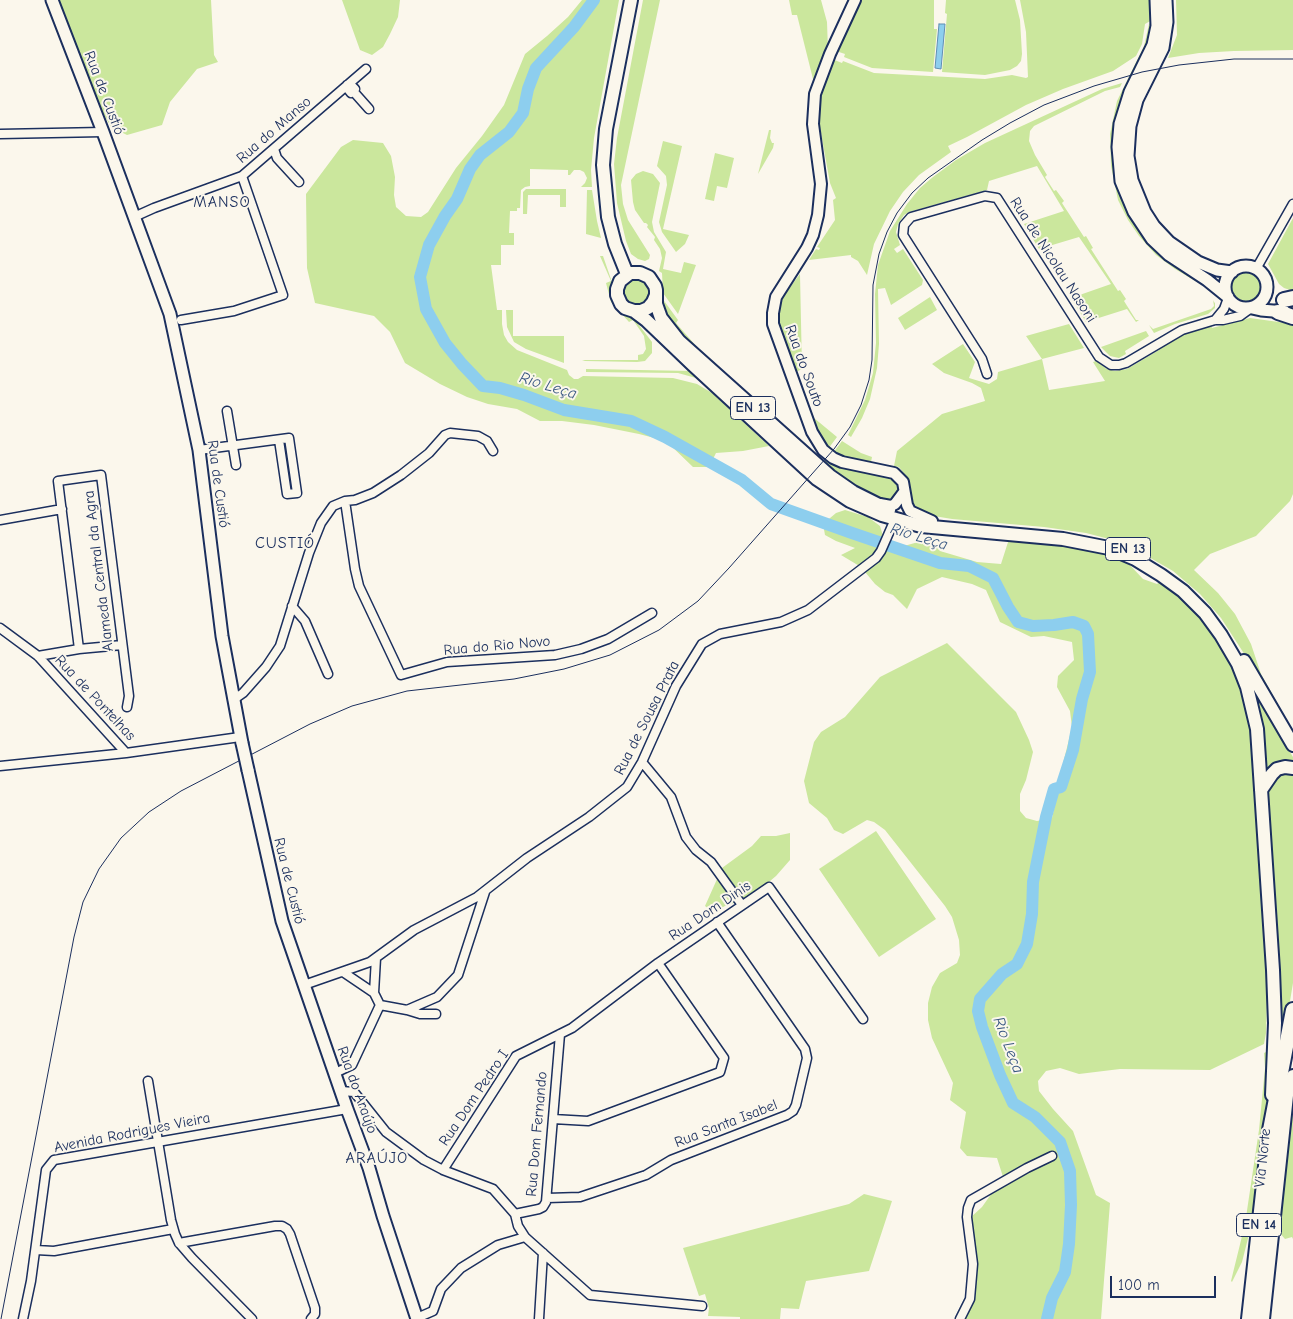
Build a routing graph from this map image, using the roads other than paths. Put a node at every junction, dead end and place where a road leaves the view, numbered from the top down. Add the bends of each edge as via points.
1 (52, 0) edge
2 (631, 0) edge
3 (855, 0) edge
4 (1156, 0) edge
5 (1166, 0) edge
6 (366, 69) dead end
7 (350, 87) junction
8 (369, 109) dead end
9 (103, 132) junction
10 (0, 134) edge
11 (274, 149) junction
12 (242, 176) junction
13 (299, 182) dead end
14 (1293, 204) edge
15 (134, 216) junction
16 (1256, 269) junction
17 (1232, 272) junction
18 (627, 274) junction
19 (1268, 289) junction
20 (656, 295) junction
21 (1228, 297) junction
22 (1287, 303) edge
23 (1252, 308) junction
24 (634, 312) junction
25 (1293, 312) edge
26 (1293, 317) edge
27 (181, 320) dead end
28 (1215, 320) junction
29 (987, 374) dead end
30 (227, 411) dead end
31 (279, 440) junction
32 (233, 446) junction
33 (199, 450) junction
34 (493, 450) dead end
35 (236, 465) dead end
36 (904, 492) junction
37 (345, 501) junction
38 (874, 502) junction
39 (62, 508) junction
40 (895, 519) junction
41 (0, 520) edge
42 (932, 521) junction
43 (292, 606) junction
44 (652, 613) dead end
45 (0, 628) edge
46 (122, 645) junction
47 (79, 649) junction
48 (38, 656) junction
49 (328, 674) dead end
50 (233, 700) junction
51 (127, 707) dead end
52 (241, 740) junction
53 (1293, 745) edge
54 (126, 754) junction
55 (642, 762) junction
56 (0, 766) edge
57 (1293, 768) edge
58 (1261, 790) junction
59 (485, 891) junction
60 (742, 905) junction
61 (718, 922) junction
62 (376, 958) junction
63 (658, 963) junction
64 (343, 972) junction
65 (304, 985) junction
66 (374, 993) junction
67 (380, 1005) junction
68 (407, 1010) junction
69 (1293, 1010) edge
70 (436, 1014) dead end
71 (863, 1019) dead end
72 (560, 1034) junction
73 (1293, 1038) edge
74 (335, 1073) junction
75 (1293, 1076) edge
76 (148, 1081) dead end
77 (341, 1091) junction
78 (1287, 1091) junction
79 (347, 1109) junction
80 (553, 1119) junction
81 (1270, 1130) junction
82 (159, 1141) junction
83 (1052, 1156) dead end
84 (443, 1170) junction
85 (547, 1198) junction
86 (515, 1214) junction
87 (173, 1230) junction
88 (525, 1237) junction
89 (179, 1243) junction
90 (36, 1250) junction
91 (543, 1253) junction
92 (702, 1306) dead end
93 (417, 1318) edge
94 (23, 1319) edge
95 (252, 1319) edge
96 (311, 1319) edge
97 (539, 1319) edge
98 (960, 1319) edge
99 (1249, 1319) edge
100 (1262, 1319) edge

1 - 9 main road, Rua de Custió
2 - 18 main road via 606,129 603,165 608,217
3 - 36 street, Rua do Souto via 814,94 813,124 821,184 816,224 807,248 778,292 773,319 819,445 839,461 894,473 903,482
4 - 21 main road via 1157,26 1153,45 1130,92 1120,124 1118,147 1122,180 1134,212 1152,239 1168,255
5 - 17 main road via 1163,48 1130,121 1128,148 1132,180 1145,212 1169,242 1198,262
6 - 7 street, Rua do Manso
7 - 8 street
7 - 11 street, Rua do Manso
9 - 10 street
9 - 15 main road, Rua de Custió
11 - 12 street, Rua do Manso
11 - 13 street via 277,158
12 - 15 street, Rua do Manso
12 - 27 street via 283,295 234,311
14 - 16 street
15 - 33 main road, Rua de Custió via 170,314
16 - 17 main road via 1244,266
16 - 19 main road via 1266,279
17 - 21 main road via 1225,285
18 - 20 main road, EN 13 via 640,273 649,277
18 - 24 main road, EN 13 via 619,283 617,295 623,306
19 - 22 main road
19 - 23 main road via 1263,301
20 - 24 main road via 648,308
20 - 38 main road, EN 13 via 661,318 679,341 830,476
21 - 23 main road via 1236,306
21 - 28 street
22 - 23 main road
22 - 25 main road
22 - 26 highway
23 - 28 street, Rua de Nicolau Nasoni via 1240,316
24 - 40 main road, EN 13 via 823,483 850,501
28 - 29 street, Rua de Nicolau Nasoni via 1174,334 1126,363 1111,365 1099,357 997,198 985,196 911,217 904,225 903,234 982,359
30 - 32 street
31 - 31 street via 289,438 298,493 287,494
31 - 32 street
32 - 33 street
32 - 35 street
33 - 50 main road, Rua de Custió
34 - 37 street via 478,436 445,435 429,453 401,475 373,493
36 - 38 street via 891,506
36 - 42 street, Rua do Souto via 910,511
37 - 43 street via 333,506 321,523
37 - 44 street, Rua do Rio Novo via 359,586 401,675 447,662 555,655 581,649 608,640
38 - 42 main road, EN 13 via 886,510
39 - 41 street
39 - 46 street, Alameda Central da Agra via 58,481 101,475
39 - 47 street
40 - 55 street, Rua de Sousa Prata via 881,551 871,562 808,610 781,622 720,634 702,644 676,686
40 - 58 main road, EN 13 via 931,527 1093,544 1135,559 1174,584 1214,625 1243,676 1255,718
42 - 53 main road, EN 13 via 1088,537 1121,546 1152,562 1187,587 1219,621
43 - 49 street via 305,621
43 - 50 street via 280,646 243,693
45 - 48 street, Rua de Pontelhas
46 - 47 street
46 - 51 street, Alameda Central da Agra via 129,696
47 - 48 street
48 - 54 street, Rua de Pontelhas
50 - 52 main road, Rua de Custió
52 - 54 street, Rua de Pontelhas
52 - 65 main road, Rua de Custió, bridge via 274,891
54 - 56 street
55 - 59 street, Rua de Sousa Prata via 627,786 590,817 527,858
55 - 60 street via 671,797 686,837 711,862
57 - 58 main road via 1277,769
58 - 81 main road, EN 13 via 1274,1000
59 - 62 street, Rua de Sousa Prata via 414,930
59 - 68 street via 458,975 437,997
60 - 61 street, Rua Dom Dinis
60 - 71 street, Rua Dom Dinis via 769,887
61 - 63 street, Rua Dom Dinis
61 - 85 street, Rua Santa Isabel via 805,1049 807,1058 793,1111 671,1160 646,1176 580,1197
62 - 64 street, Rua de Sousa Prata
62 - 66 street
63 - 72 street, Rua Dom Dinis
63 - 80 street via 724,1058 720,1072 588,1121
64 - 65 street, Rua de Sousa Prata
64 - 66 street
65 - 74 main road, Rua do Araújo
66 - 67 street
67 - 68 street
67 - 74 street via 352,1065
68 - 70 street
69 - 81 highway, EN 14
72 - 80 street, Rua Dom Fernando
72 - 84 street, Rua Dom Pedro I via 516,1056
73 - 78 highway, EN 14
74 - 77 main road, Rua do Araújo
75 - 78 main road
76 - 82 street
77 - 79 main road, Rua do Araújo
77 - 84 street via 354,1092 386,1132
78 - 100 highway, Via Norte / EN 14
79 - 82 street, Avenida Rodrigues Vieira
79 - 93 main road, Rua do Araújo
80 - 85 street, Rua Dom Fernando
81 - 99 highway, Via Norte / EN 14
82 - 87 street
82 - 90 street, Avenida Rodrigues Vieira via 54,1160 49,1164
83 - 98 street via 971,1200 967,1217 973,1264 970,1299
84 - 86 street via 493,1189
85 - 86 street, Rua Dom Fernando via 544,1206
86 - 88 street
87 - 89 street
87 - 90 street via 54,1251
88 - 91 street
88 - 93 street via 498,1245 461,1268 441,1289 434,1311
89 - 95 street
89 - 96 street via 282,1226 290,1234 315,1308
90 - 94 street, Avenida Rodrigues Vieira
91 - 92 street via 590,1295
91 - 97 street

